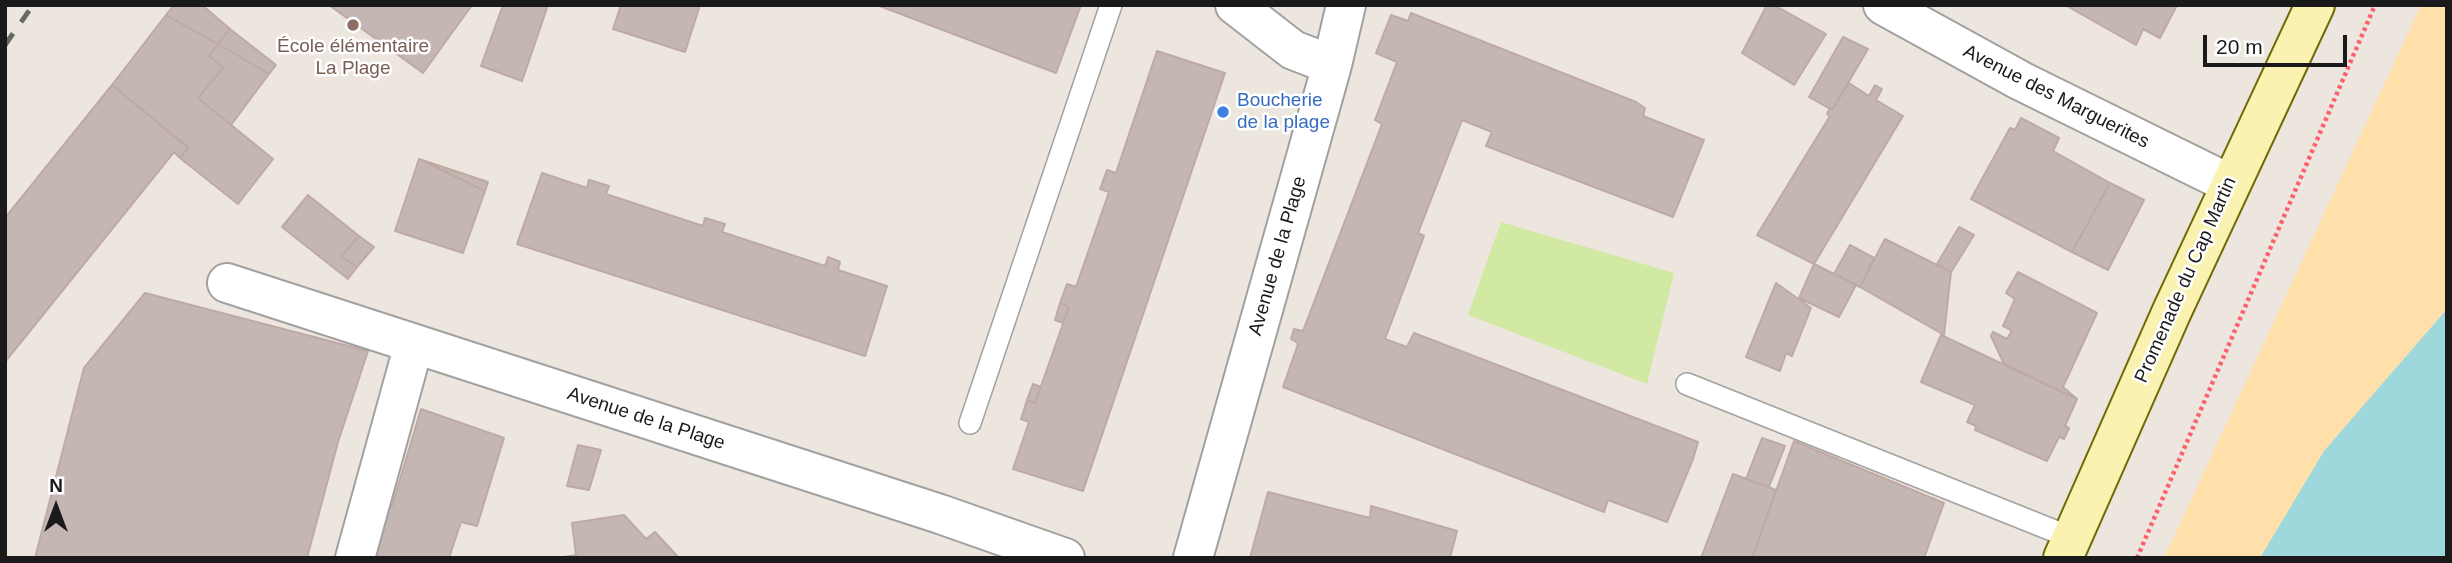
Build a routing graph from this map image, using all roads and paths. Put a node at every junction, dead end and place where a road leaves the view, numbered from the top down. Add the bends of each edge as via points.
1 (1111, 5) edge
2 (1235, 5) edge
3 (1346, 5) edge
4 (1883, 5) edge
5 (2315, 5) edge
6 (2375, 5) edge
7 (1332, 65) junction
8 (2230, 184) junction
9 (227, 284) dead end
10 (414, 344) junction
11 (1686, 384) dead end
12 (970, 423) dead end
13 (2067, 548) edge
14 (355, 558) edge
15 (1065, 558) edge
16 (1193, 558) edge
17 (2137, 558) edge

1 - 12 lane
2 - 7 street via 1293,50
3 - 7 street, Avenue de la Plage
4 - 8 street, Avenue des Marguerites via 2021,81
5 - 8 main road, Promenade du Cap Martin
6 - 17 path
7 - 16 street, Avenue de la Plage
8 - 13 main road, Promenade du Cap Martin
9 - 10 street, Avenue de la Plage
10 - 14 street
10 - 15 street, Avenue de la Plage
11 - 13 lane

